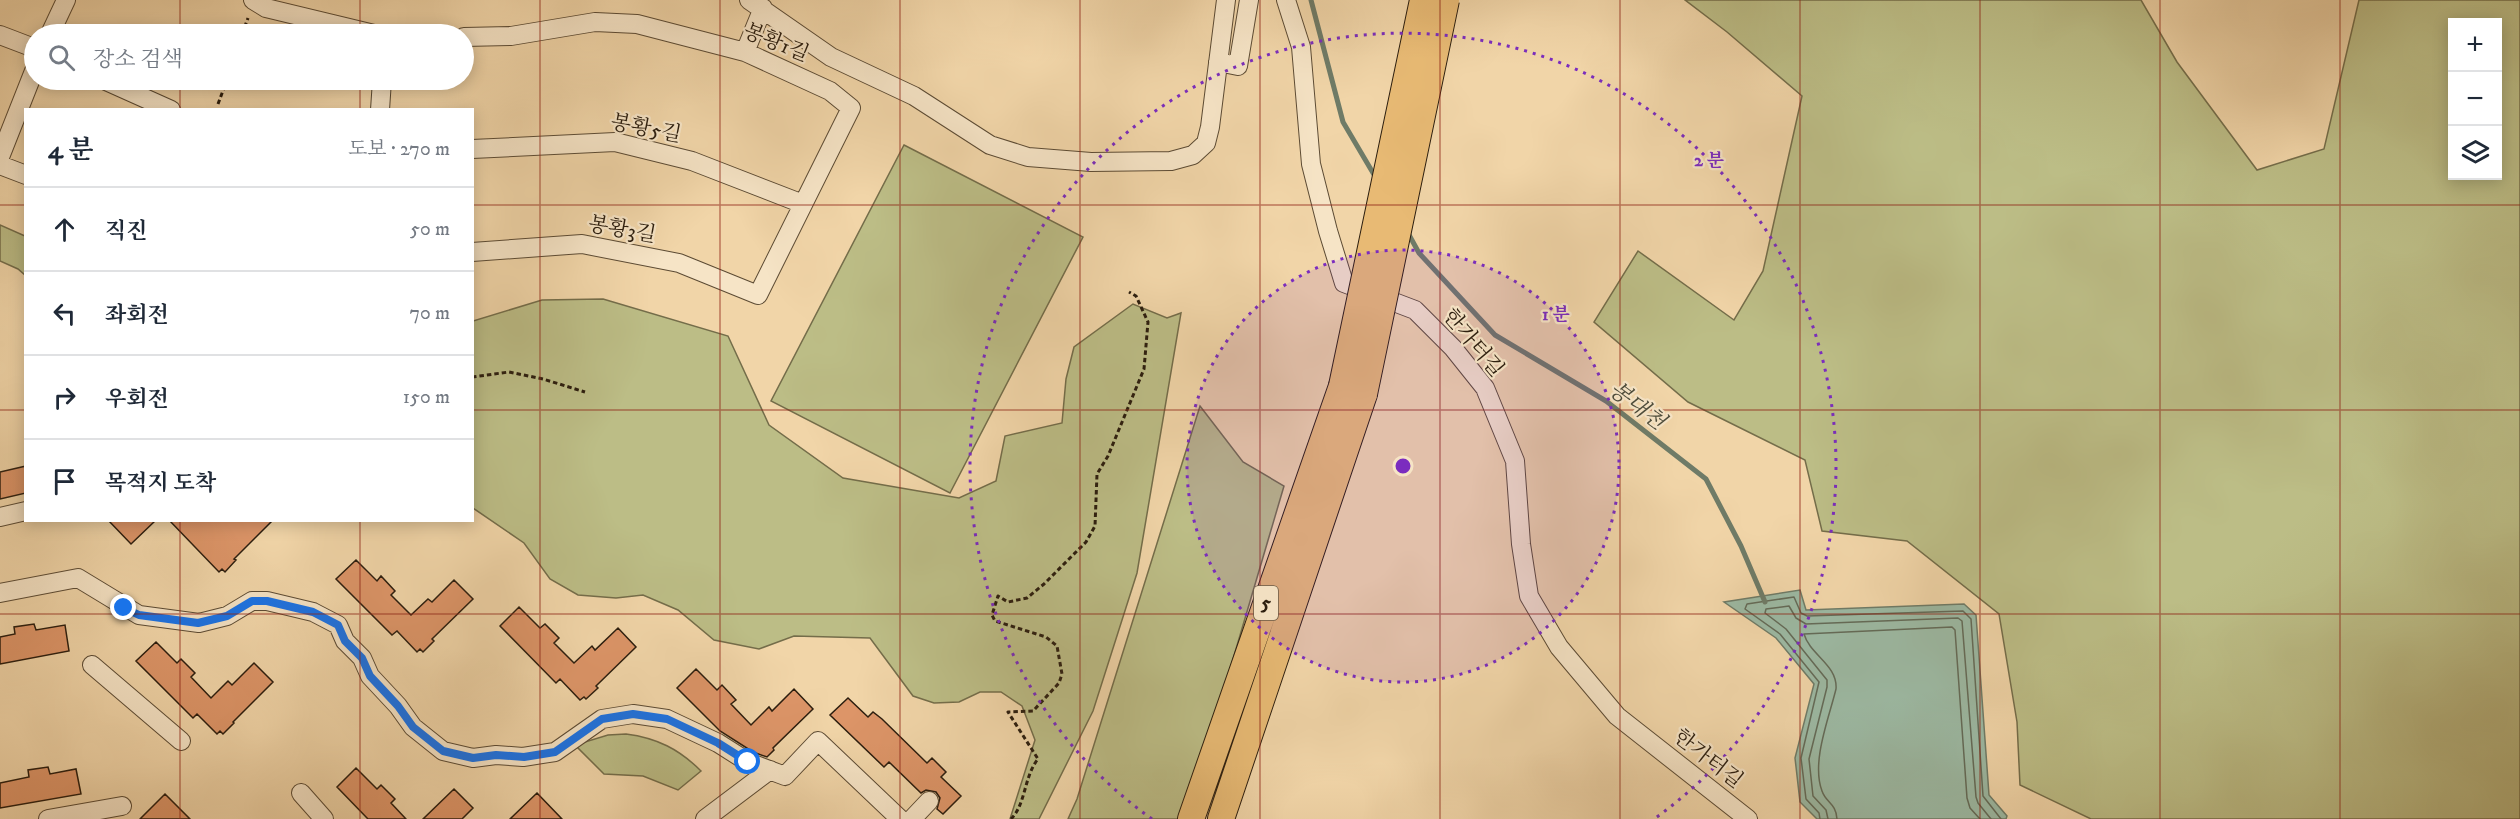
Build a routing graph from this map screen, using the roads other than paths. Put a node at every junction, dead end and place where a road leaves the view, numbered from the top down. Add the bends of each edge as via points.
1 (66, 0) edge
2 (1226, 0) edge
3 (1250, 0) edge
4 (1286, 0) edge
5 (1423, 0) edge
6 (1446, 0) edge
7 (756, 4) edge
8 (251, 7) edge
9 (55, 24) edge
10 (332, 24) edge
11 (0, 35) edge
12 (474, 37) edge
13 (24, 44) edge
14 (745, 52) junction
15 (1218, 62) junction
16 (26, 90) edge
17 (126, 90) edge
18 (381, 90) edge
19 (167, 108) edge
20 (380, 108) edge
21 (474, 148) edge
22 (0, 156) edge
23 (0, 165) edge
24 (24, 175) edge
25 (803, 204) junction
26 (474, 252) edge
27 (1353, 390) junction
28 (24, 511) edge
29 (0, 517) edge
30 (0, 593) edge
31 (92, 665) dead end
32 (181, 741) dead end
33 (770, 770) junction
34 (301, 793) dead end
35 (929, 801) dead end
36 (122, 806) dead end
37 (48, 819) edge
38 (324, 819) edge
39 (705, 819) edge
40 (900, 819) edge
41 (912, 819) edge
42 (1191, 819) edge
43 (1221, 819) edge
44 (1748, 819) edge

1 - 9 street
2 - 15 street
3 - 15 street via 1238,66
4 - 44 street, 한가터길 via 1301,47 1311,164 1344,283 1415,310 1454,348 1485,388 1515,461 1529,596 1559,647 1617,716
5 - 27 highway, 5, bridge
6 - 27 highway, 5, bridge
7 - 14 street
7 - 15 street via 831,57 914,96 990,145 1028,157 1091,162 1171,161 1193,155 1206,143
8 - 10 street
11 - 13 street
12 - 14 street, 봉황1길 via 511,36 595,22 637,24
14 - 25 street, 봉황1길 via 830,91 851,108
16 - 22 street
17 - 19 street
18 - 20 street
21 - 25 street, 봉황5길 via 615,142 692,161
23 - 24 street
25 - 26 street, 봉황3길 via 758,295 679,263 582,243
27 - 42 highway, 5
27 - 43 highway, 5
28 - 29 street
30 - 33 street via 78,578 139,615 198,623 227,616 252,601 313,612 338,625 370,676 413,727 443,751 473,758 555,752 602,719 633,714 667,719
31 - 32 street
33 - 39 street
33 - 40 street via 785,776 818,741
34 - 38 street
35 - 41 street
36 - 37 street

